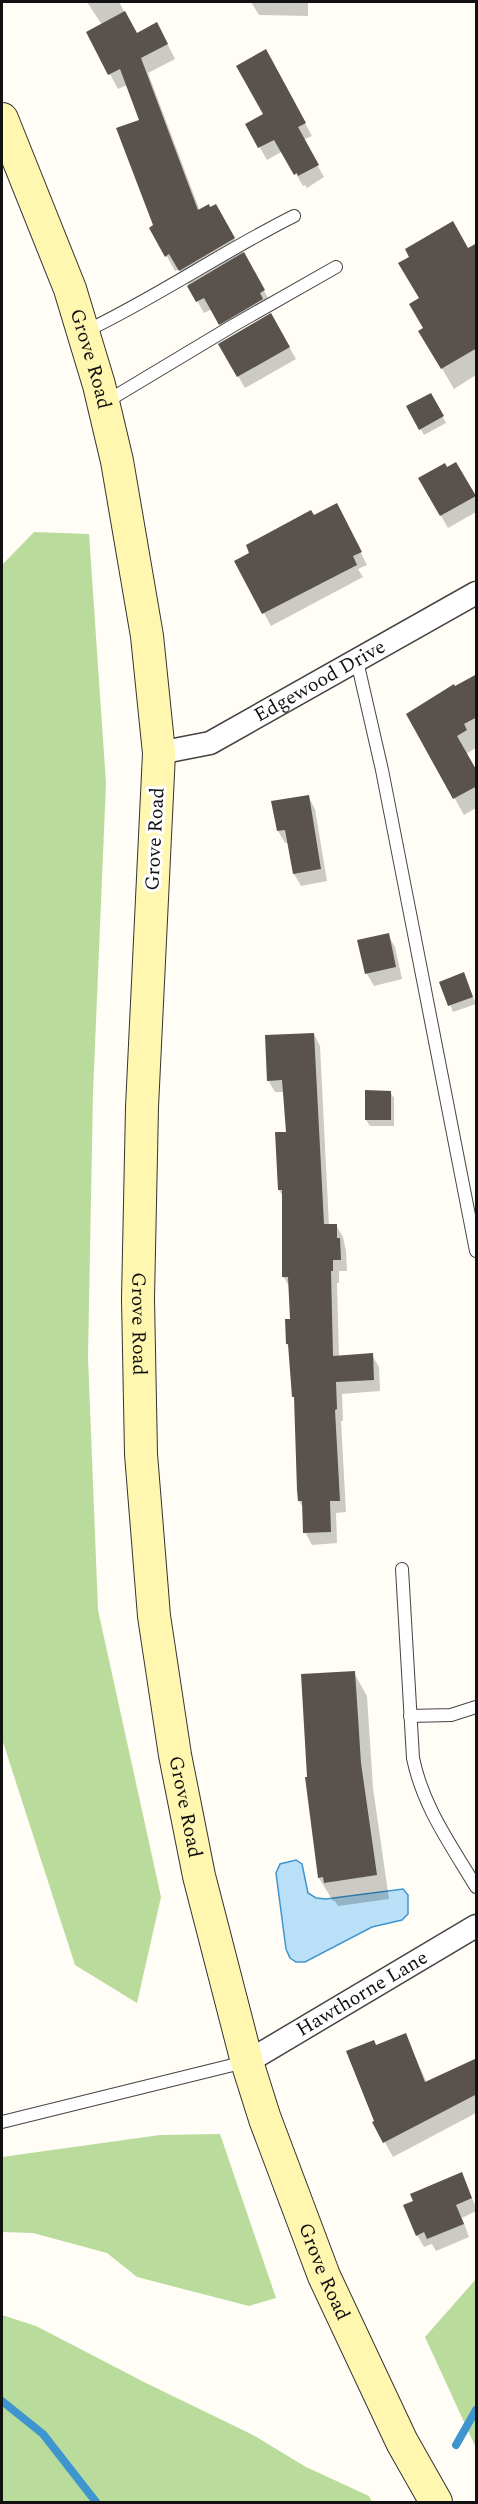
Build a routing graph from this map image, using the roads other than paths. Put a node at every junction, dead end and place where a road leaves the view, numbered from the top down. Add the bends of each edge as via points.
1 (2, 119) edge
2 (294, 216) dead end
3 (336, 267) dead end
4 (83, 333) junction
5 (103, 404) junction
6 (477, 593) edge
7 (357, 661) junction
8 (159, 753) junction
9 (477, 1251) edge
10 (402, 1569) dead end
11 (477, 1707) edge
12 (410, 1716) junction
13 (477, 1887) edge
14 (477, 1926) edge
15 (247, 2062) junction
16 (2, 2122) edge
17 (436, 2502) edge

1 - 4 main road, Grove Road via 46,226
2 - 4 lane via 198,268 137,307
3 - 5 lane
4 - 5 main road, Grove Road
5 - 8 main road, Grove Road via 117,461 147,636
6 - 7 street, Edgewood Drive
7 - 8 street, Edgewood Drive via 210,743
7 - 9 lane
8 - 15 main road, Grove Road via 142,1107 138,1299 141,1454 154,1616 175,1755 199,1876
10 - 12 lane
11 - 12 lane via 451,1714
12 - 13 lane via 418,1781 430,1810
14 - 15 street, Hawthorne Lane
15 - 16 lane
15 - 17 main road, Grove Road via 324,2276 402,2442

